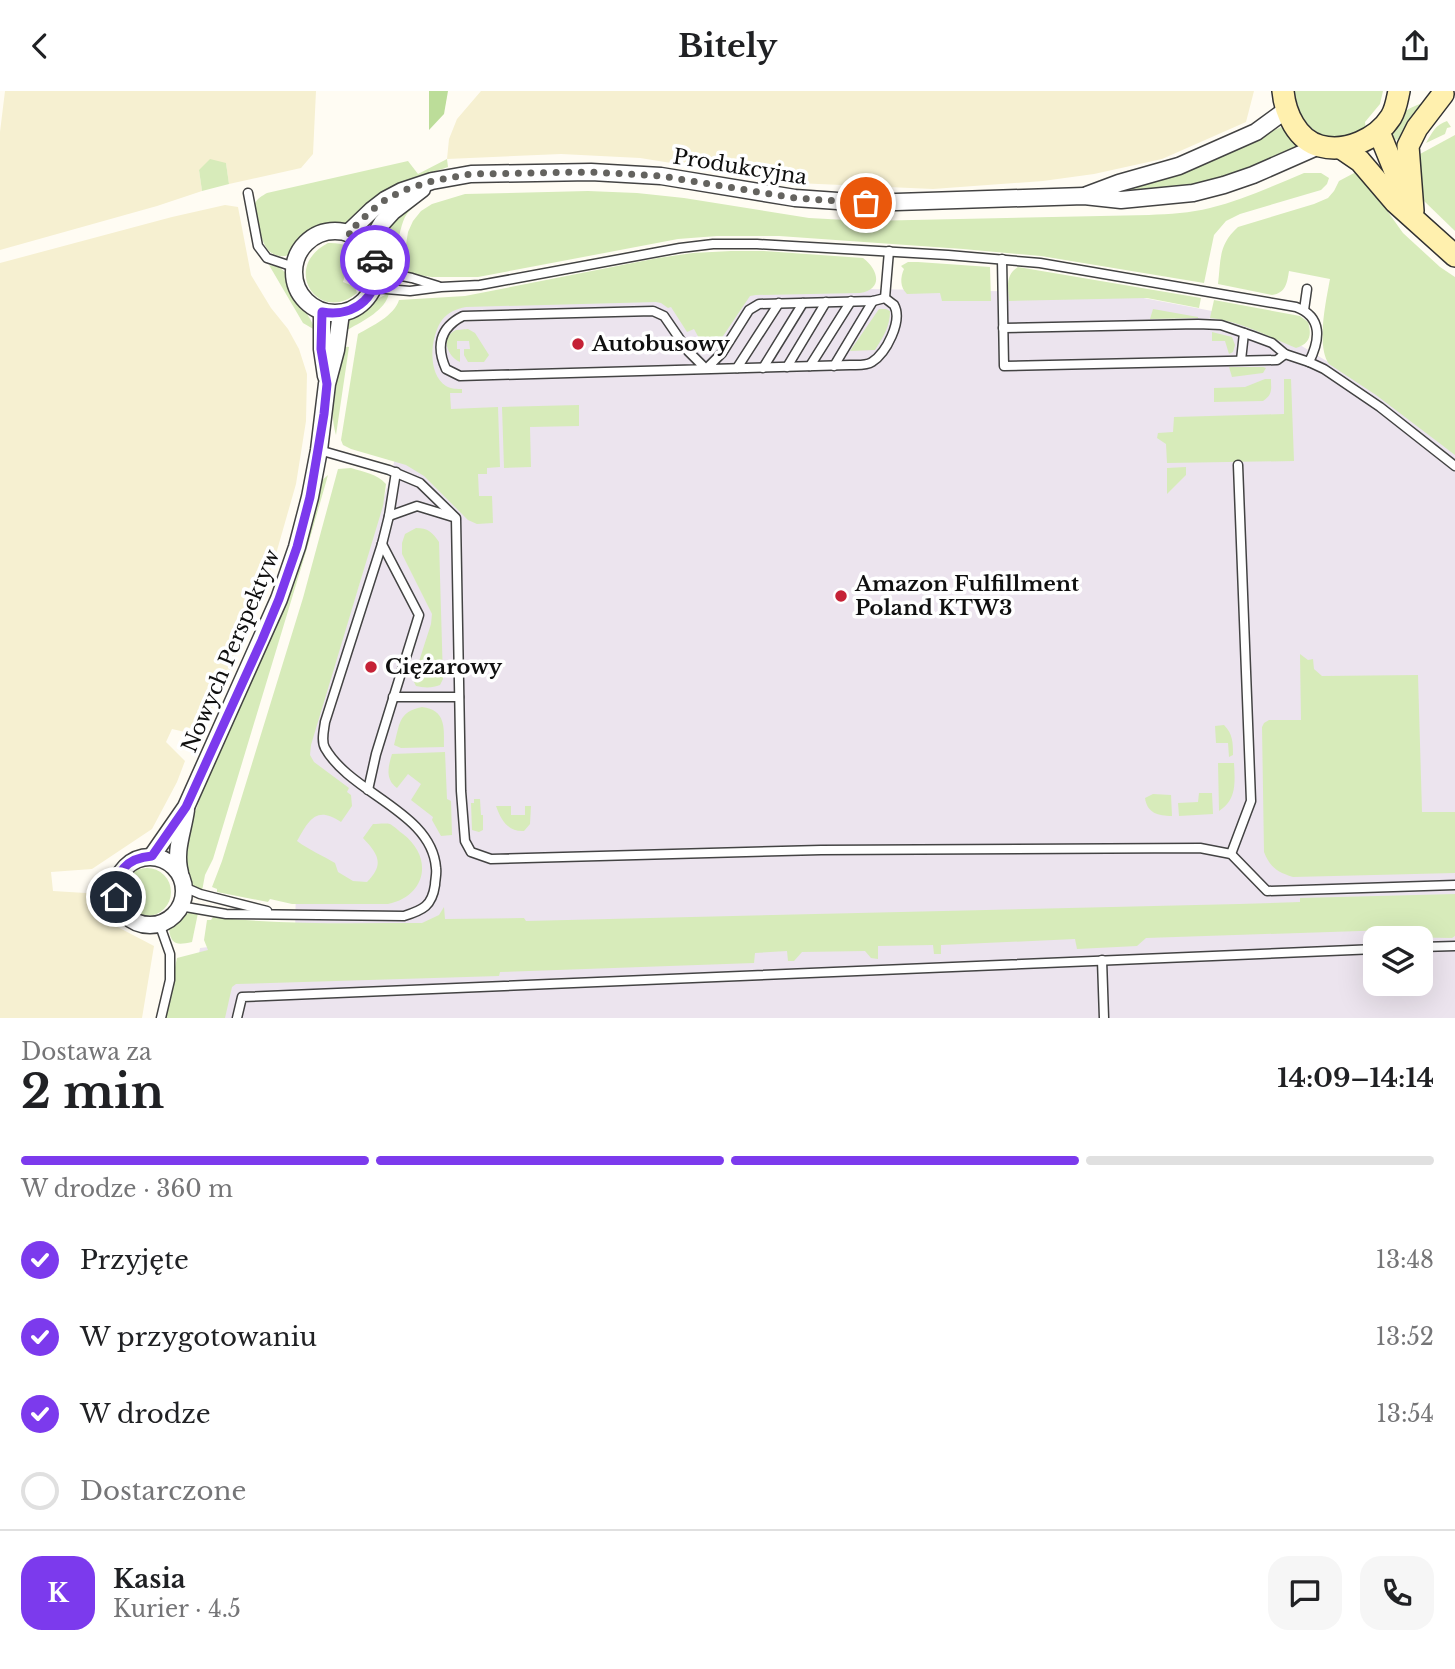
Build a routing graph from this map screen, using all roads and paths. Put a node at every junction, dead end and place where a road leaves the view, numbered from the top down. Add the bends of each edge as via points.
1 (1447, 92) edge
2 (1284, 100) edge
3 (1397, 100) edge
4 (1379, 132) junction
5 (1320, 146) junction
6 (1341, 148) junction
7 (432, 181) junction
8 (248, 193) dead end
9 (1084, 196) junction
10 (1413, 211) junction
11 (1426, 230) junction
12 (348, 233) junction
13 (368, 247) junction
14 (889, 251) junction
15 (1455, 256) edge
16 (1002, 259) junction
17 (294, 267) junction
18 (377, 271) junction
19 (441, 287) junction
20 (374, 288) junction
21 (1307, 289) dead end
22 (885, 298) junction
23 (851, 301) junction
24 (873, 301) junction
25 (826, 302) junction
26 (779, 303) junction
27 (803, 303) junction
28 (1304, 310) junction
29 (322, 312) junction
30 (341, 313) junction
31 (1003, 328) junction
32 (1244, 333) junction
33 (1285, 354) junction
34 (1241, 360) junction
35 (1309, 362) junction
36 (810, 366) junction
37 (834, 366) junction
38 (787, 367) junction
39 (737, 368) junction
40 (763, 368) junction
41 (706, 369) junction
42 (327, 384) junction
43 (319, 450) junction
44 (1238, 465) dead end
45 (1455, 466) edge
46 (396, 472) junction
47 (389, 516) junction
48 (456, 518) junction
49 (382, 544) junction
50 (393, 697) junction
51 (459, 697) junction
52 (368, 790) junction
53 (186, 807) junction
54 (1231, 855) junction
55 (152, 856) junction
56 (182, 880) junction
57 (1455, 885) edge
58 (180, 906) junction
59 (283, 915) junction
60 (159, 923) junction
61 (1455, 946) edge
62 (1433, 947) edge
63 (1363, 950) edge
64 (1102, 960) junction
65 (161, 1018) edge
66 (237, 1018) edge
67 (1104, 1018) edge

1 - 3 street
1 - 10 street via 1408,146
2 - 5 street via 1299,132
2 - 9 street, Produkcyjna via 1256,132 1179,166
3 - 4 street
4 - 6 street
4 - 10 street
5 - 6 street
5 - 9 street, Produkcyjna via 1253,175 1193,193 1121,200
6 - 11 street via 1360,161
7 - 9 street, Produkcyjna via 471,174 591,172 661,176 795,198 866,203
7 - 12 street, Produkcyjna via 385,200
7 - 13 street, Produkcyjna via 392,212
8 - 17 lane via 258,246 267,258
10 - 11 street
11 - 15 street
12 - 13 street
12 - 17 street via 331,231 306,242
13 - 18 street
14 - 16 lane
14 - 19 lane via 713,244 490,284
14 - 22 lane
16 - 28 lane
16 - 31 lane
17 - 29 street via 300,293
18 - 19 lane
18 - 20 street
19 - 20 lane via 410,291
20 - 30 street via 359,306
21 - 28 lane
22 - 24 lane
22 - 37 lane via 894,305 897,316 883,350 863,365
23 - 24 lane
23 - 25 lane
23 - 36 lane
24 - 37 lane
25 - 27 lane
25 - 38 lane
26 - 27 lane
26 - 39 lane
26 - 41 lane via 759,304 749,310 722,353
27 - 40 lane
28 - 35 lane via 1316,325
29 - 30 street
29 - 42 street, Nowych Perspektyw via 321,349
30 - 42 street, Nowych Perspektyw
31 - 32 lane via 1208,324
31 - 34 lane via 1004,366
32 - 33 lane via 1272,343
32 - 34 lane
33 - 34 lane via 1277,360
33 - 35 lane
35 - 45 lane via 1380,407
36 - 37 lane
36 - 38 lane
38 - 40 lane
39 - 40 lane
39 - 41 lane
41 - 41 lane via 664,316 653,310 463,316 452,321 439,348 446,369 460,376
42 - 43 street, Nowych Perspektyw
43 - 46 lane
43 - 53 street, Nowych Perspektyw via 297,547 279,599
44 - 54 lane via 1251,801
46 - 47 lane
46 - 48 lane via 420,483
47 - 48 lane via 417,506
47 - 49 lane
48 - 51 lane
49 - 50 lane via 419,615
49 - 52 lane via 325,722 323,745
50 - 51 lane
50 - 52 lane
51 - 54 lane via 465,841 471,852 491,859 821,850 1187,848
52 - 59 lane via 421,832 436,869 434,895 423,910 404,916
53 - 55 street, Nowych Perspektyw
53 - 56 street, Nowych Perspektyw via 177,851
54 - 57 lane via 1266,891
55 - 56 street via 173,865
55 - 60 street via 123,868 116,897 132,920
56 - 58 street
56 - 59 lane via 206,895
58 - 59 lane via 226,914
58 - 60 street
60 - 65 lane via 170,954 170,980
61 - 62 lane
63 - 64 lane
64 - 66 lane via 242,996
64 - 67 lane

